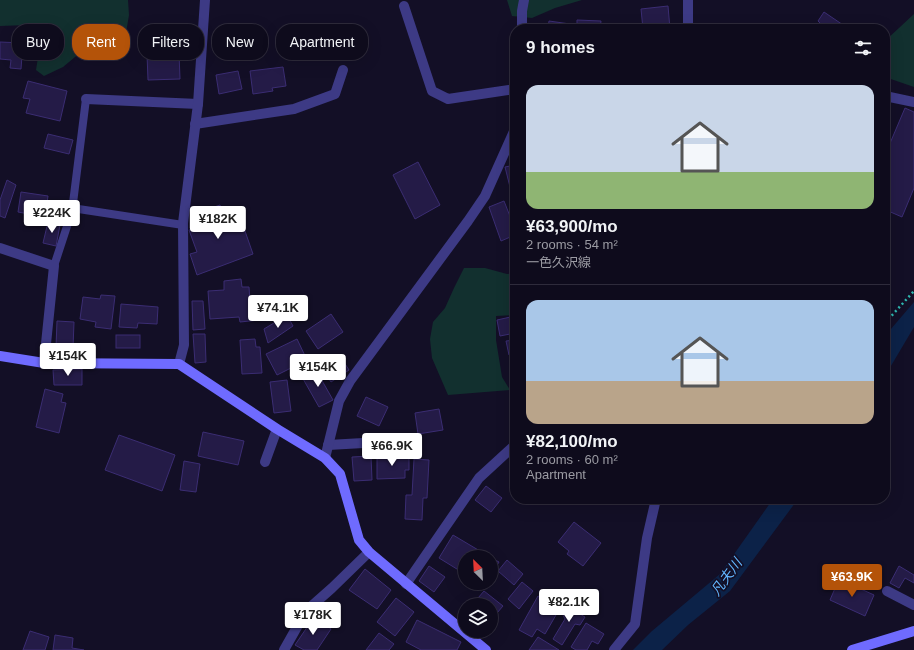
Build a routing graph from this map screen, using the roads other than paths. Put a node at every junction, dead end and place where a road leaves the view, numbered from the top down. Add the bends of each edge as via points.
1 (206, 0) edge
2 (524, 0) edge
3 (688, 0) edge
4 (404, 6) dead end
5 (522, 24) edge
6 (688, 24) edge
7 (343, 70) dead end
8 (510, 90) edge
9 (890, 97) edge
10 (86, 99) joint
11 (914, 102) edge
12 (198, 104) junction
13 (195, 124) junction
14 (510, 140) edge
15 (72, 208) junction
16 (183, 226) junction
17 (0, 248) edge
18 (54, 266) junction
19 (0, 356) edge
20 (44, 363) junction
21 (179, 364) junction
22 (276, 429) junction
23 (398, 441) dead end
24 (328, 445) junction
25 (510, 450) edge
26 (325, 458) junction
27 (265, 462) dead end
28 (655, 504) edge
29 (369, 552) junction
30 (406, 584) junction
31 (887, 591) dead end
32 (914, 605) edge
33 (914, 631) edge
34 (284, 650) edge
35 (486, 650) edge
36 (614, 650) edge
37 (852, 650) edge

1 - 12 street
2 - 5 street
3 - 6 street
4 - 8 street via 432,91 448,99
7 - 13 street via 335,94 294,109
9 - 11 street
10 - 12 street
10 - 15 lane
12 - 13 street
13 - 16 street
14 - 24 street via 476,209 350,381 339,401
15 - 16 lane
15 - 18 lane
16 - 21 street via 184,345
17 - 18 street
18 - 20 street
19 - 20 street
20 - 21 street
21 - 22 street
22 - 26 street
22 - 27 street
23 - 24 street
24 - 26 street
25 - 30 street via 479,478
26 - 29 street via 340,474 359,540
28 - 36 street via 647,538 635,624
29 - 30 street
29 - 34 street via 306,611
30 - 35 street
31 - 32 street
33 - 37 street

